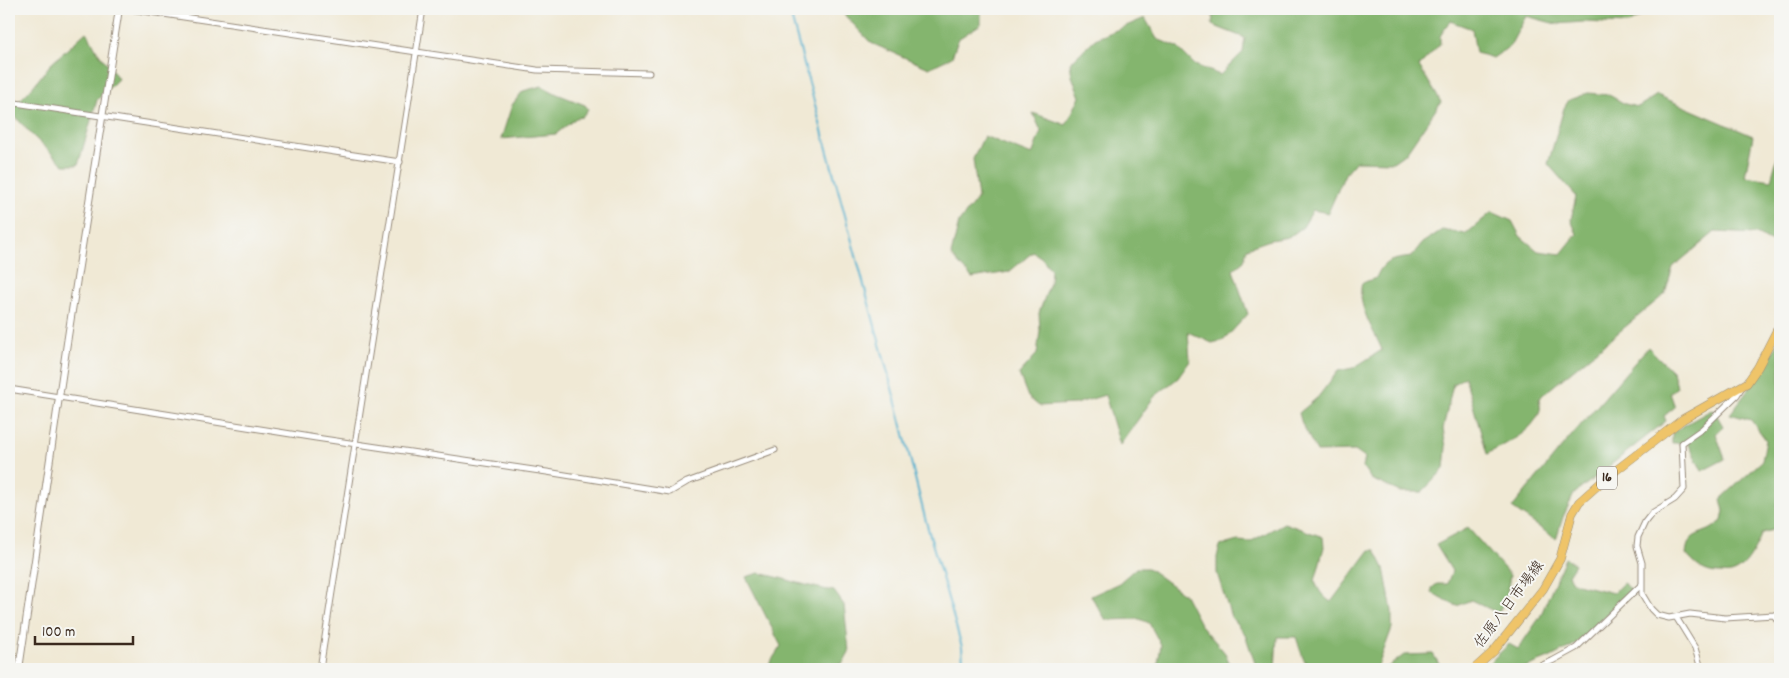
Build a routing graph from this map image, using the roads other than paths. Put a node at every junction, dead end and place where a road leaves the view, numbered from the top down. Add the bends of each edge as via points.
1 (119, 9) edge
2 (130, 9) edge
3 (423, 9) edge
4 (416, 53) junction
5 (650, 73) dead end
6 (9, 102) edge
7 (103, 116) junction
8 (400, 162) junction
9 (1780, 324) edge
10 (1742, 387) junction
11 (9, 389) edge
12 (60, 397) junction
13 (355, 444) junction
14 (775, 450) dead end
15 (1641, 585) junction
16 (1780, 614) edge
17 (1774, 616) junction
18 (1676, 617) junction
19 (1780, 624) edge
20 (18, 669) edge
21 (320, 669) edge
22 (1474, 669) edge
23 (1533, 669) edge
24 (1701, 669) edge

1 - 7 street
2 - 4 street
3 - 4 street
4 - 5 street via 537,70
4 - 8 street
6 - 7 street
7 - 8 street
7 - 12 street
8 - 13 street
9 - 10 main road, 佐原八日市場線 / 16 via 1758,367
10 - 15 street via 1702,429 1682,443 1684,489 1675,499 1652,513 1638,537
10 - 22 main road, 佐原八日市場線 / 16 via 1683,419 1579,502 1572,514 1560,559 1543,589 1494,652
11 - 12 street
12 - 13 street
12 - 20 street
13 - 14 street via 670,492 687,482
13 - 21 street
15 - 18 street via 1651,610 1663,618
15 - 23 street via 1576,648
16 - 17 street
17 - 18 street via 1725,618 1690,614
17 - 19 street
18 - 24 street via 1695,648

